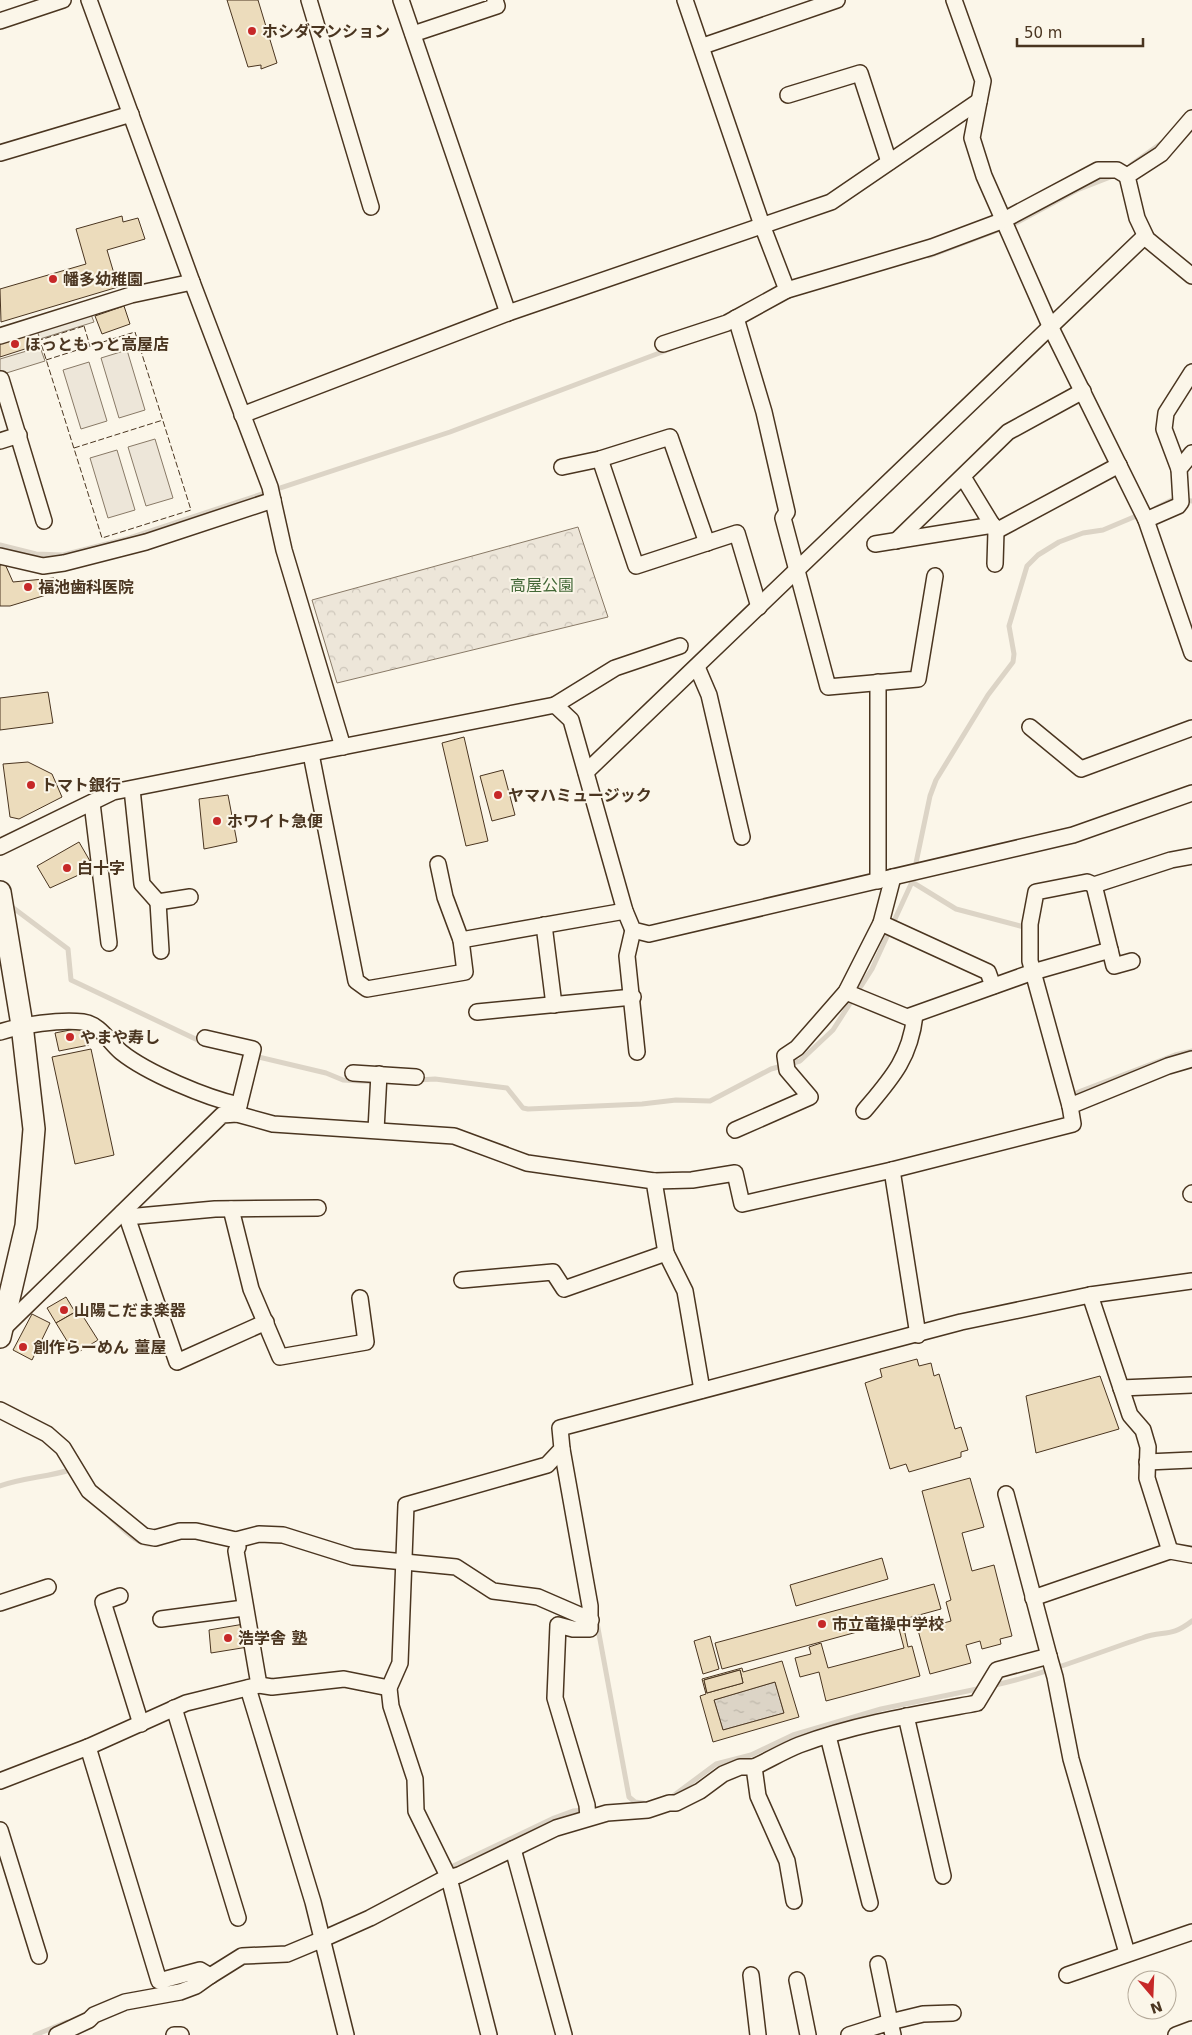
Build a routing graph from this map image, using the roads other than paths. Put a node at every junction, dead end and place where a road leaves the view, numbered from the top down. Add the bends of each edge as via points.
1 (63, 0) edge
2 (89, 0) edge
3 (309, 0) edge
4 (401, 0) edge
5 (495, 0) edge
6 (685, 0) edge
7 (837, 0) edge
8 (954, 0) edge
9 (0, 21) edge
10 (412, 34) junction
11 (703, 46) junction
12 (788, 95) dead end
13 (979, 101) junction
14 (130, 114) junction
15 (1192, 118) edge
16 (0, 153) edge
17 (889, 162) junction
18 (1123, 173) junction
19 (371, 208) dead end
20 (762, 225) junction
21 (1006, 225) junction
22 (1145, 236) junction
23 (1189, 268) edge
24 (192, 282) junction
25 (787, 290) junction
26 (508, 313) junction
27 (737, 322) junction
28 (1050, 328) junction
29 (0, 336) edge
30 (663, 344) dead end
31 (1192, 372) edge
32 (1, 379) edge
33 (1083, 391) junction
34 (242, 415) junction
35 (19, 435) junction
36 (0, 441) edge
37 (1192, 453) edge
38 (600, 459) junction
39 (1119, 465) junction
40 (562, 467) dead end
41 (1179, 469) junction
42 (963, 477) junction
43 (272, 494) junction
44 (1183, 503) edge
45 (1144, 516) junction
46 (44, 521) dead end
47 (995, 528) junction
48 (896, 541) junction
49 (707, 543) junction
50 (875, 544) dead end
51 (0, 556) edge
52 (995, 564) dead end
53 (798, 570) junction
54 (935, 576) dead end
55 (759, 607) junction
56 (1191, 643) edge
57 (680, 646) dead end
58 (696, 667) junction
59 (878, 682) junction
60 (555, 705) junction
61 (1030, 727) dead end
62 (1192, 728) edge
63 (343, 747) junction
64 (311, 754) junction
65 (586, 772) junction
66 (132, 788) junction
67 (1192, 793) edge
68 (92, 802) junction
69 (742, 837) dead end
70 (0, 847) edge
71 (1192, 856) edge
72 (438, 864) dead end
73 (893, 877) junction
74 (878, 881) junction
75 (1094, 885) junction
76 (190, 897) dead end
77 (2, 901) edge
78 (158, 902) junction
79 (625, 911) junction
80 (544, 925) junction
81 (887, 926) junction
82 (633, 930) junction
83 (3, 932) edge
84 (461, 940) junction
85 (109, 943) dead end
86 (1110, 950) junction
87 (161, 951) dead end
88 (1132, 961) dead end
89 (1030, 973) junction
90 (994, 986) junction
91 (852, 994) junction
92 (633, 997) junction
93 (554, 1005) junction
94 (477, 1012) dead end
95 (915, 1015) junction
96 (22, 1025) junction
97 (0, 1032) edge
98 (205, 1038) dead end
99 (636, 1052) dead end
100 (1192, 1059) edge
101 (353, 1073) dead end
102 (416, 1077) dead end
103 (378, 1080) junction
104 (1069, 1100) junction
105 (238, 1110) junction
106 (864, 1111) dead end
107 (376, 1130) junction
108 (735, 1130) dead end
109 (892, 1170) junction
110 (654, 1180) junction
111 (318, 1208) dead end
112 (231, 1209) junction
113 (125, 1215) junction
114 (666, 1253) junction
115 (462, 1280) dead end
116 (1192, 1281) edge
117 (1090, 1295) junction
118 (360, 1298) dead end
119 (266, 1322) junction
120 (1, 1332) edge
121 (918, 1334) junction
122 (1192, 1386) edge
123 (1121, 1388) junction
124 (702, 1390) junction
125 (0, 1410) edge
126 (562, 1449) junction
127 (1192, 1460) edge
128 (1148, 1462) junction
129 (1006, 1494) dead end
130 (236, 1540) junction
131 (1170, 1551) junction
132 (1192, 1555) edge
133 (403, 1564) junction
134 (48, 1587) dead end
135 (120, 1596) dead end
136 (1033, 1598) junction
137 (0, 1603) edge
138 (244, 1608) junction
139 (161, 1619) dead end
140 (591, 1620) junction
141 (1052, 1667) junction
142 (253, 1686) junction
143 (388, 1688) junction
144 (174, 1708) junction
145 (906, 1716) junction
146 (141, 1724) junction
147 (828, 1736) junction
148 (88, 1747) junction
149 (754, 1767) junction
150 (0, 1780) edge
151 (587, 1812) junction
152 (0, 1830) edge
153 (513, 1849) junction
154 (447, 1873) junction
155 (943, 1876) dead end
156 (794, 1901) dead end
157 (870, 1903) dead end
158 (238, 1918) dead end
159 (1192, 1932) edge
160 (322, 1936) junction
161 (1127, 1953) junction
162 (38, 1956) dead end
163 (878, 1964) dead end
164 (207, 1974) junction
165 (751, 1975) dead end
166 (1067, 1975) dead end
167 (797, 1980) dead end
168 (954, 2013) dead end
169 (891, 2029) edge
170 (1192, 2030) edge
171 (57, 2035) edge
172 (174, 2035) edge
173 (181, 2035) edge
174 (346, 2035) edge
175 (490, 2035) edge
176 (564, 2035) edge
177 (758, 2035) edge
178 (808, 2035) edge
179 (848, 2035) edge
180 (1176, 2035) edge

1 - 9 street
2 - 14 street
3 - 19 street
4 - 10 street
5 - 10 street via 497,6
6 - 11 street
7 - 11 street
8 - 13 street via 983,81
10 - 26 street
11 - 20 street
12 - 17 street via 860,73
13 - 17 street
13 - 21 street via 972,138 984,176
14 - 16 street
14 - 24 street
15 - 18 street via 1161,154
17 - 20 street via 831,202
18 - 21 street via 1098,170
18 - 22 street
20 - 25 street
20 - 26 street
21 - 25 street
21 - 28 street
22 - 23 street
22 - 28 street
24 - 29 street via 130,295
24 - 34 street
25 - 27 street
26 - 34 street
27 - 30 street
27 - 53 street via 764,412 787,512 783,518
28 - 33 street
28 - 53 street
31 - 41 street via 1166,413 1164,429
32 - 35 street
33 - 39 street
33 - 42 street via 1008,432
34 - 43 street
35 - 36 street
35 - 46 street
37 - 41 street
38 - 40 street
38 - 49 street via 670,437
38 - 49 street via 636,566
39 - 45 street
39 - 47 street
41 - 44 street
42 - 47 street
42 - 48 street
43 - 51 street via 146,542 64,563 43,566
43 - 63 street via 284,550
44 - 45 street
45 - 56 street
47 - 48 street
47 - 52 street
48 - 50 street
49 - 55 street via 736,533
53 - 55 street
53 - 59 street via 828,688
54 - 59 street via 918,679
55 - 58 street
57 - 60 street via 616,668
58 - 65 street
58 - 69 street via 709,695
59 - 74 street
60 - 63 street
60 - 65 street via 571,720
61 - 62 street via 1081,769
63 - 64 street
64 - 66 street
64 - 84 street via 356,981 367,990 465,972
65 - 79 street
66 - 68 street via 113,792
66 - 78 street via 142,884
67 - 73 street via 1073,835
68 - 70 street
68 - 85 street
71 - 75 street
72 - 84 street via 445,897
73 - 74 street
73 - 81 street
74 - 82 street via 650,934
75 - 86 street
75 - 89 street via 1087,882 1036,892 1030,924
76 - 78 street
77 - 83 street
78 - 87 street
79 - 80 street
79 - 82 street
80 - 84 street
80 - 93 street
81 - 90 street via 988,972
81 - 91 street
82 - 92 street via 627,956
83 - 96 street
86 - 88 street via 1114,966
86 - 89 street
89 - 90 street
89 - 104 street
90 - 95 street
91 - 95 street via 907,1018
91 - 108 street via 785,1056 786,1066 810,1097
92 - 93 street
92 - 99 street
93 - 94 street
95 - 106 street via 913,1032 896,1074
96 - 97 street
96 - 105 street via 84,1022 98,1028 121,1052
96 - 120 street via 33,1112 33,1156 26,1226
98 - 105 street via 253,1049
100 - 104 street
101 - 103 street
102 - 103 street
103 - 107 street
104 - 109 street via 1073,1124
105 - 107 street via 273,1124
105 - 113 street via 222,1115
107 - 110 street via 454,1136 527,1163
109 - 110 street via 742,1204 735,1173 692,1180
109 - 121 street
110 - 114 street
111 - 112 street
112 - 113 street
112 - 119 street via 251,1289
113 - 119 street via 177,1362
113 - 120 street
114 - 115 street via 564,1289 552,1272
114 - 124 street via 685,1291
116 - 117 street
117 - 121 street
117 - 123 street
118 - 119 street via 366,1342 280,1357
121 - 124 street
122 - 123 street
123 - 128 street via 1130,1415 1143,1430
124 - 126 street via 560,1428
125 - 130 street via 47,1434 63,1448 89,1491 144,1536 156,1538 180,1531 196,1531
126 - 133 street via 547,1465 406,1505
126 - 140 street
127 - 128 street
128 - 131 street via 1147,1478
129 - 136 street
130 - 133 street via 259,1534 283,1535 353,1557
130 - 138 street
131 - 132 street
131 - 136 street
133 - 140 street via 456,1567 493,1591 538,1597
133 - 143 street via 400,1663
134 - 137 street
135 - 146 street via 103,1602
136 - 141 street
138 - 139 street
138 - 142 street
140 - 151 street via 590,1629 558,1625 555,1698
141 - 145 street via 997,1670 977,1703
141 - 161 street via 1071,1759
142 - 143 street via 344,1679
142 - 144 street
142 - 160 street
143 - 154 street via 415,1779 416,1811
144 - 146 street
144 - 158 street
145 - 147 street
145 - 155 street
146 - 148 street
147 - 149 street
147 - 157 street
148 - 150 street
148 - 164 street via 159,1981 200,1970
149 - 151 street via 740,1767 723,1774 676,1803 648,1810
149 - 156 street via 758,1796 787,1860
151 - 153 street
152 - 162 street
153 - 154 street
153 - 176 street
154 - 160 street
154 - 175 street
159 - 161 street
160 - 164 street via 287,1954 242,1956
160 - 174 street
161 - 166 street
163 - 169 street
164 - 171 street via 196,1986 125,2002 94,2014 90,2020
165 - 177 street
167 - 178 street
168 - 169 street via 923,2014
169 - 179 street
170 - 180 street
172 - 173 street

